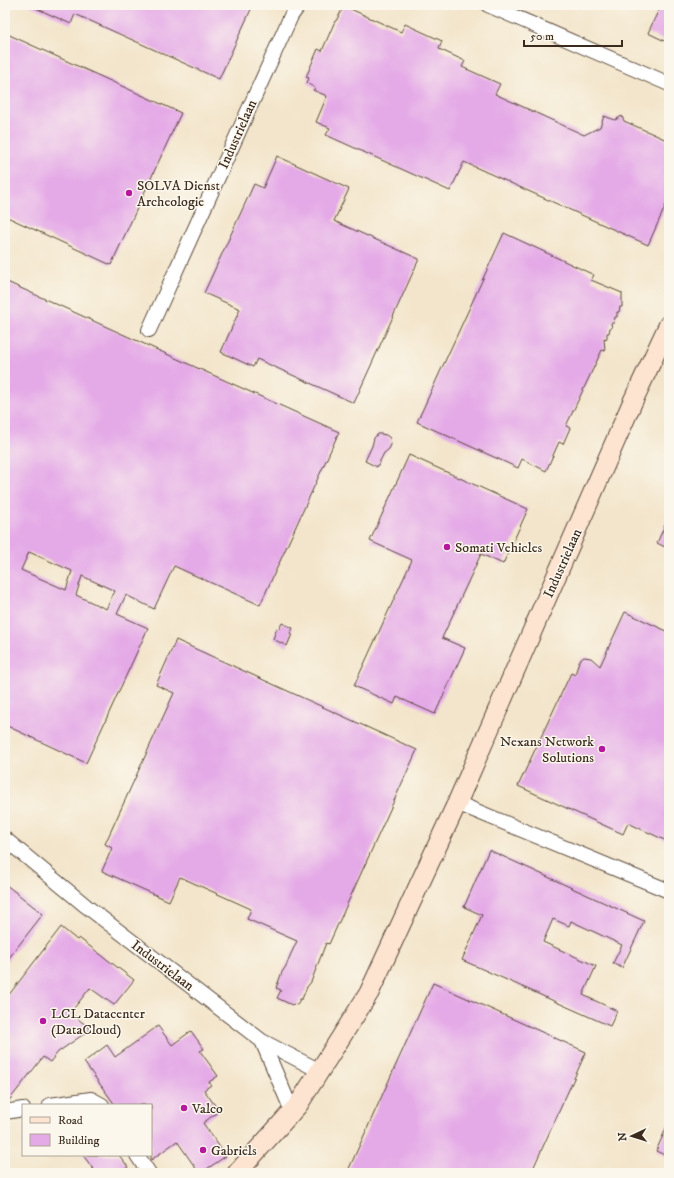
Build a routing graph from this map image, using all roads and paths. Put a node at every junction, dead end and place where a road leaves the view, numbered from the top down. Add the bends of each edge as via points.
1 (299, 5) edge
2 (488, 5) edge
3 (669, 84) edge
4 (669, 324) edge
5 (149, 330) dead end
6 (457, 803) junction
7 (5, 839) edge
8 (669, 891) edge
9 (262, 1041) junction
10 (320, 1071) junction
11 (57, 1104) edge
12 (100, 1104) edge
13 (22, 1109) edge
14 (292, 1111) junction
15 (5, 1112) edge
16 (138, 1156) edge
17 (150, 1173) edge
18 (237, 1173) edge

1 - 5 street, Industrielaan via 291,16
2 - 3 street
4 - 6 street, Industrielaan
6 - 8 street
6 - 10 street, Industrielaan via 369,993
7 - 9 street, Industrielaan via 86,906
9 - 10 street
9 - 14 street, Industrielaan
10 - 14 street, Industrielaan
11 - 12 street via 91,1099
13 - 15 street
14 - 18 street, Industrielaan
16 - 17 street

